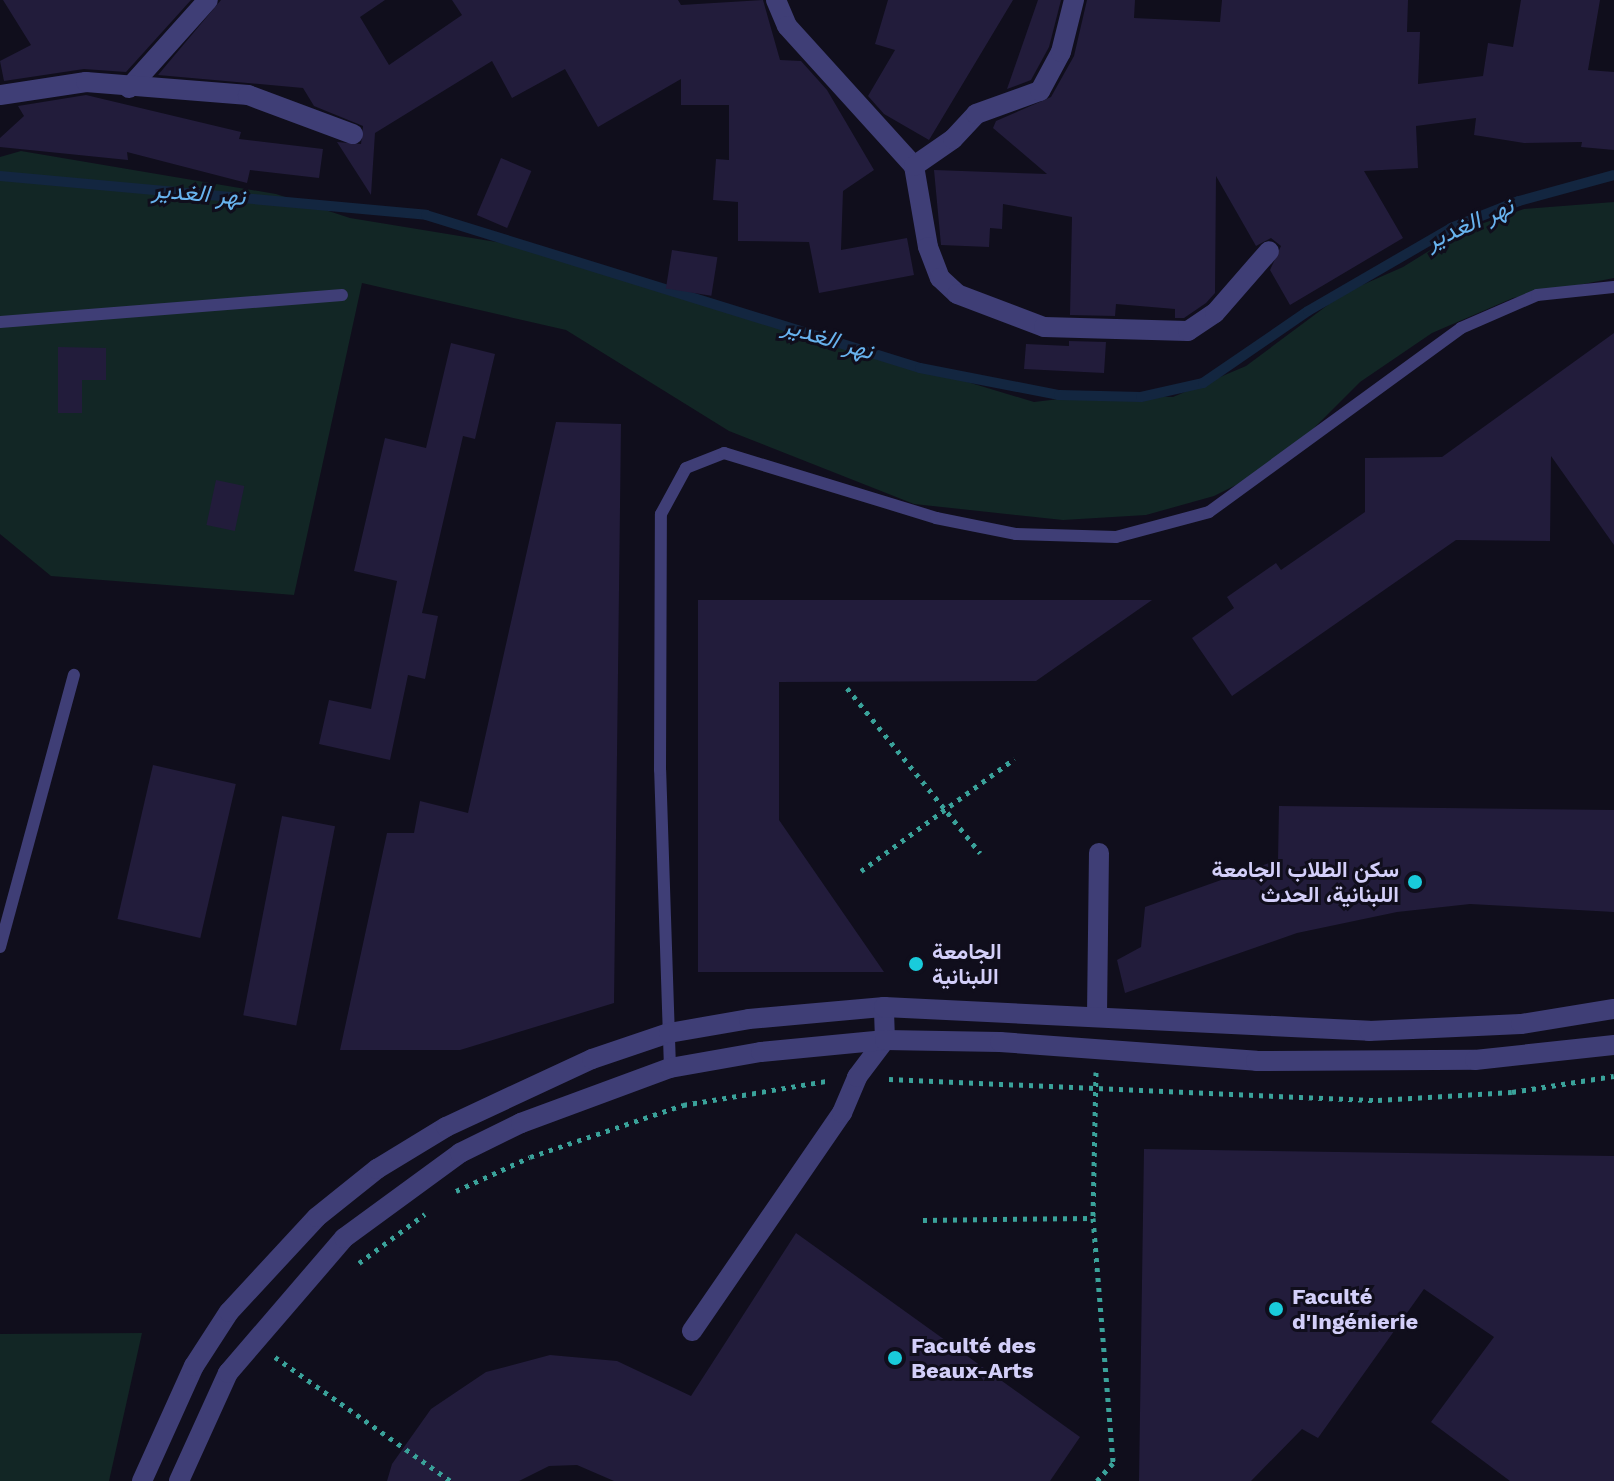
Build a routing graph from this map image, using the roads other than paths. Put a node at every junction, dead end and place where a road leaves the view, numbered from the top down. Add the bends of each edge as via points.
1 (208, 0) edge
2 (776, 0) edge
3 (1074, 0) edge
4 (129, 88) junction
5 (0, 95) edge
6 (353, 134) dead end
7 (914, 166) junction
8 (1269, 251) dead end
9 (1614, 287) edge
10 (342, 295) dead end
11 (0, 322) edge
12 (74, 675) dead end
13 (1099, 853) dead end
14 (0, 947) edge
15 (884, 1007) junction
16 (1614, 1009) edge
17 (1097, 1015) junction
18 (669, 1033) junction
19 (885, 1040) junction
20 (1614, 1045) edge
21 (670, 1068) junction
22 (692, 1331) dead end
23 (142, 1481) edge
24 (179, 1481) edge

1 - 4 street
2 - 7 street via 787,26
3 - 7 street via 1061,52 1040,91 983,110
4 - 5 street via 86,82
4 - 6 street via 248,95
7 - 8 street via 928,247 940,278 957,294 1044,327 1188,331 1215,313
9 - 18 lane via 1537,295 1461,328 1209,512 1116,537 1016,534 936,518 724,453 686,468 661,514 660,770
10 - 11 lane
12 - 14 lane
13 - 17 street
15 - 17 street
15 - 18 street via 749,1019
15 - 19 street
16 - 17 street via 1521,1024 1369,1031 1253,1029
18 - 21 lane
18 - 23 street via 592,1059 446,1127 377,1169 317,1217 229,1312 194,1366
19 - 20 street via 1256,1061 1475,1060
19 - 21 street via 761,1052
19 - 22 street via 857,1077 842,1113
21 - 24 street via 521,1123 460,1153 344,1238 228,1373

